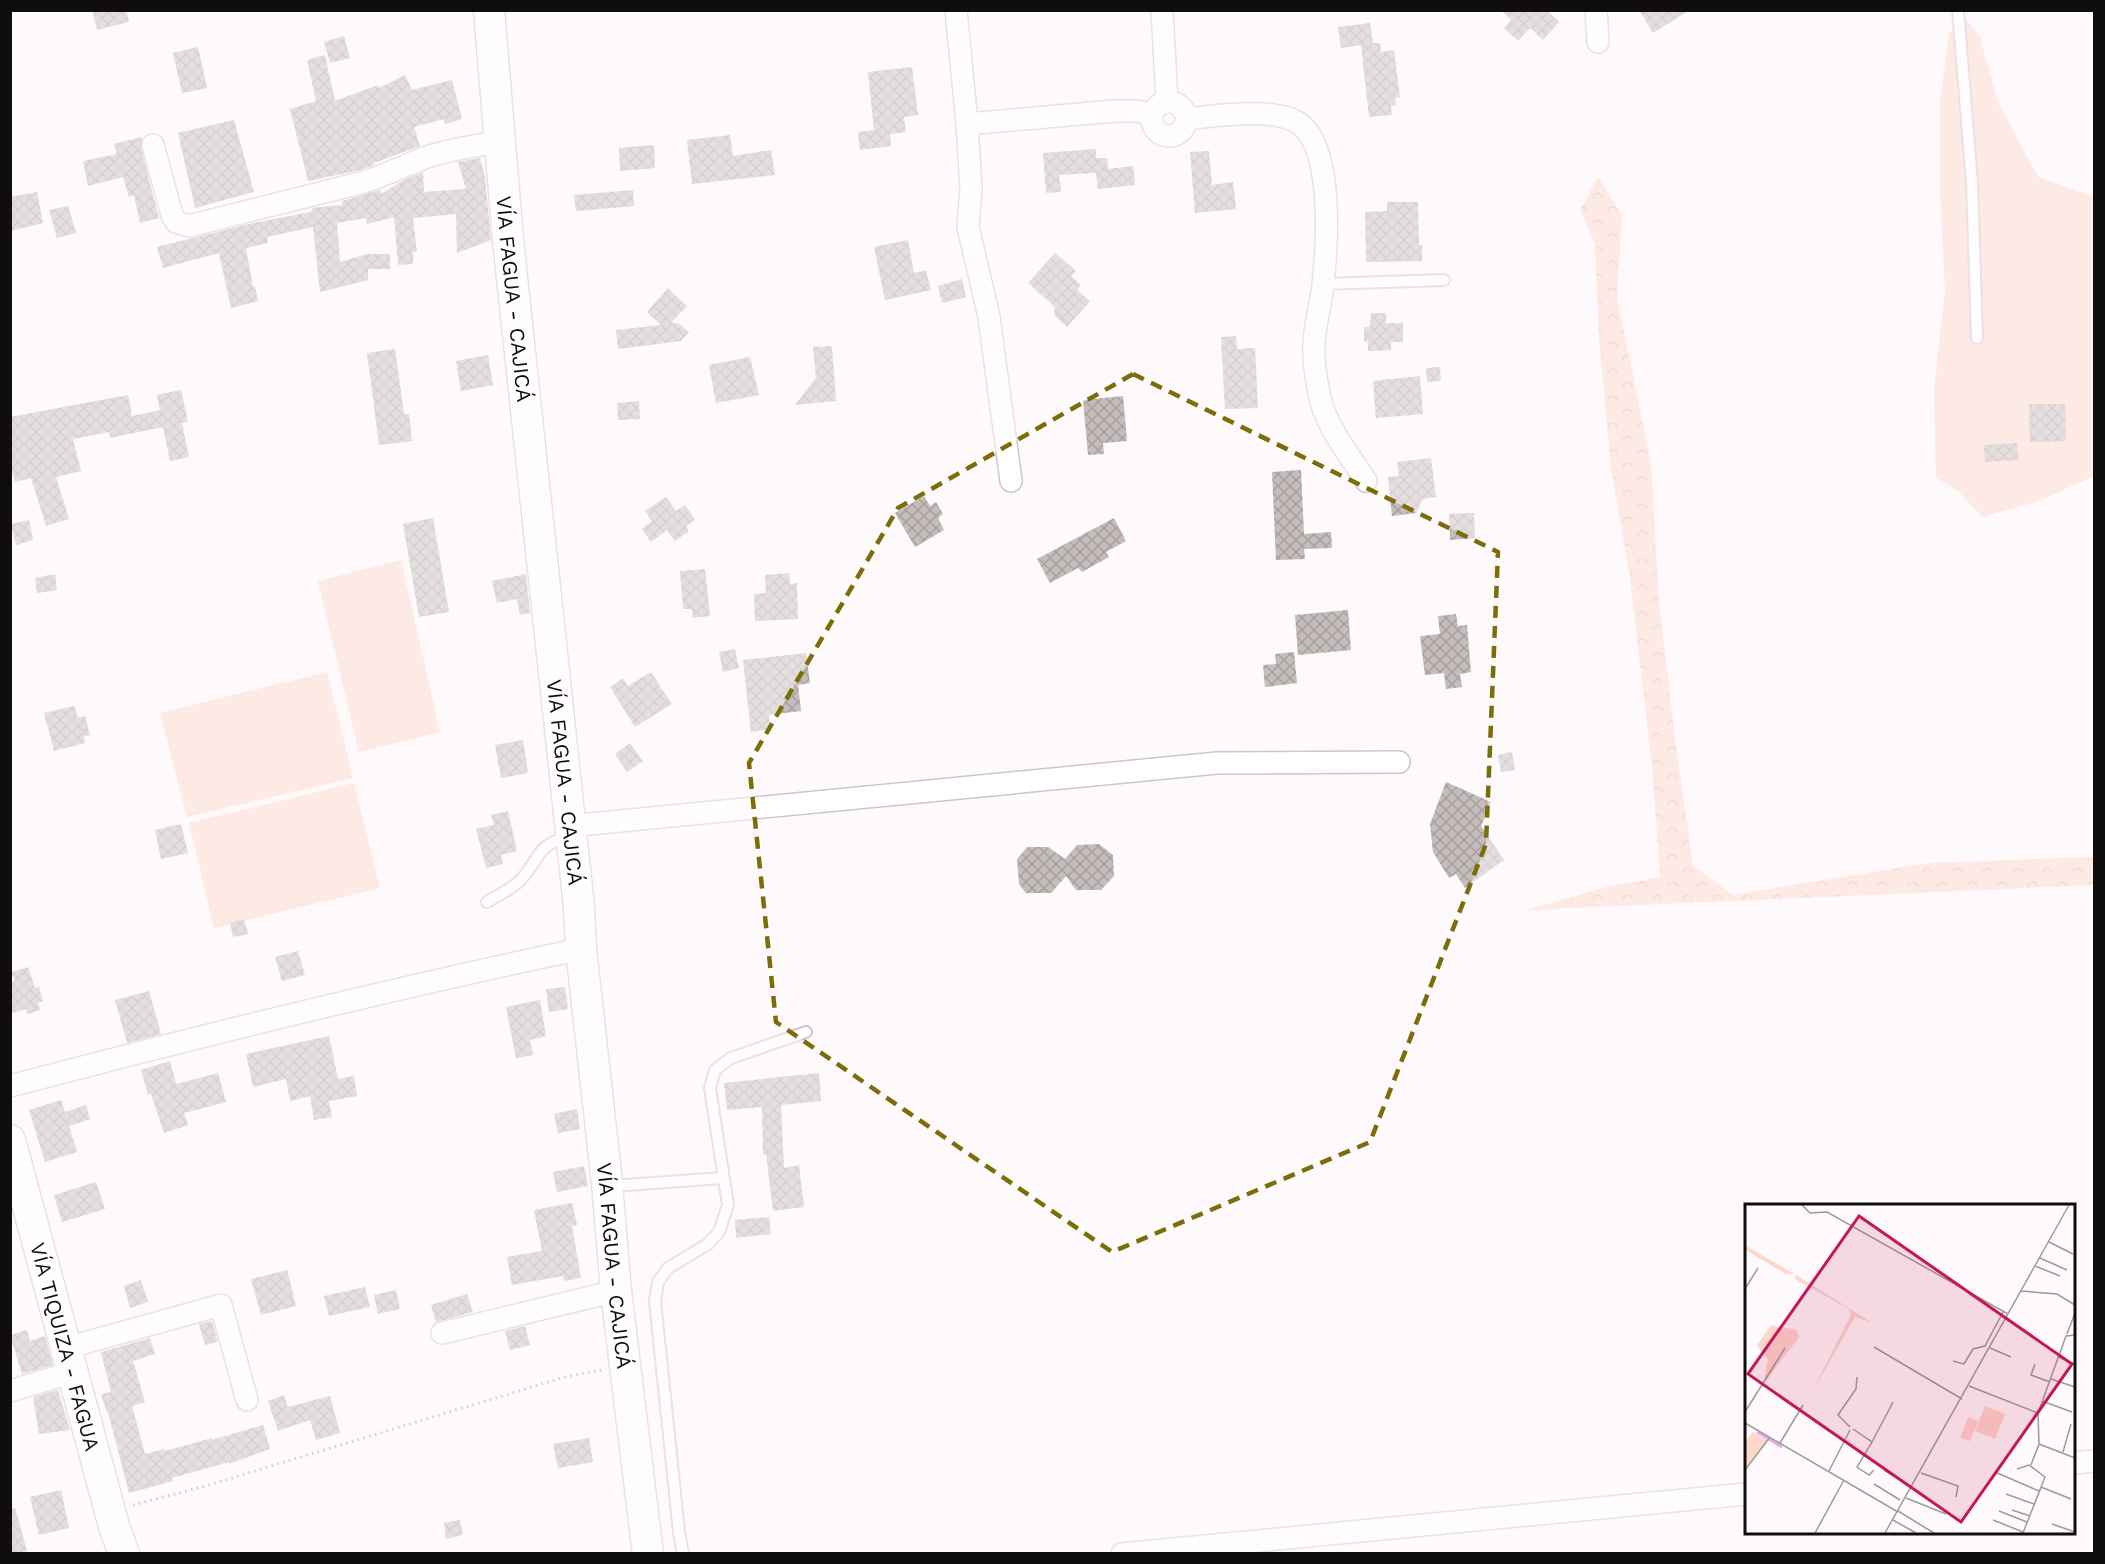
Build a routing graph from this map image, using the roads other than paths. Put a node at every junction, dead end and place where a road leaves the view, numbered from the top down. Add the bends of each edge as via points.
1 (489, 10) edge
2 (956, 10) edge
3 (1162, 10) edge
4 (1596, 10) edge
5 (1958, 10) edge
6 (1598, 42) dead end
7 (1160, 108) junction
8 (1186, 119) junction
9 (967, 124) junction
10 (499, 142) junction
11 (153, 145) dead end
12 (1444, 280) dead end
13 (1323, 284) junction
14 (1977, 338) dead end
15 (1011, 481) dead end
16 (1366, 481) dead end
17 (1399, 762) dead end
18 (570, 832) junction
19 (487, 902) dead end
20 (581, 949) junction
21 (806, 1032) dead end
22 (10, 1086) edge
23 (10, 1140) edge
24 (723, 1178) junction
25 (607, 1183) junction
26 (16, 1185) edge
27 (616, 1291) junction
28 (442, 1333) dead end
29 (69, 1360) junction
30 (10, 1390) edge
31 (247, 1400) dead end
32 (2094, 1461) edge
33 (2075, 1463) edge
34 (1745, 1494) edge
35 (124, 1554) edge
36 (648, 1554) edge
37 (683, 1554) edge
38 (1122, 1554) edge

1 - 10 street, VÍA FAGUA - CAJICÁ
2 - 9 street
3 - 7 street
4 - 6 street
5 - 14 lane via 1972,182
7 - 8 street via 1180,106
7 - 8 street via 1153,127 1159,134 1179,134
7 - 9 street
8 - 13 street via 1283,116 1297,121 1306,130 1322,166 1326,196
9 - 15 street via 969,227 989,316
10 - 11 street via 430,156 364,182 189,226 176,222 172,215
10 - 18 street, VÍA FAGUA - CAJICÁ
12 - 13 lane
13 - 16 street via 1314,344 1319,394 1330,425
17 - 18 street via 1217,763
18 - 19 lane via 540,852 517,884
18 - 20 street, VÍA FAGUA - CAJICÁ
20 - 22 street via 216,1032
20 - 25 street, VÍA FAGUA - CAJICÁ
21 - 24 lane via 731,1058 715,1070 710,1088
23 - 26 street, VÍA TIQUIZA - FAGUA
24 - 25 lane
24 - 37 lane via 728,1205 719,1232 708,1244 668,1268 658,1282 655,1301
25 - 27 street, VÍA FAGUA - CAJICÁ
26 - 29 street, VÍA TIQUIZA - FAGUA
27 - 28 street
27 - 36 street, VÍA FAGUA - CAJICÁ
29 - 30 street
29 - 31 street via 221,1305
29 - 35 street, VÍA TIQUIZA - FAGUA
32 - 33 street
34 - 38 street

